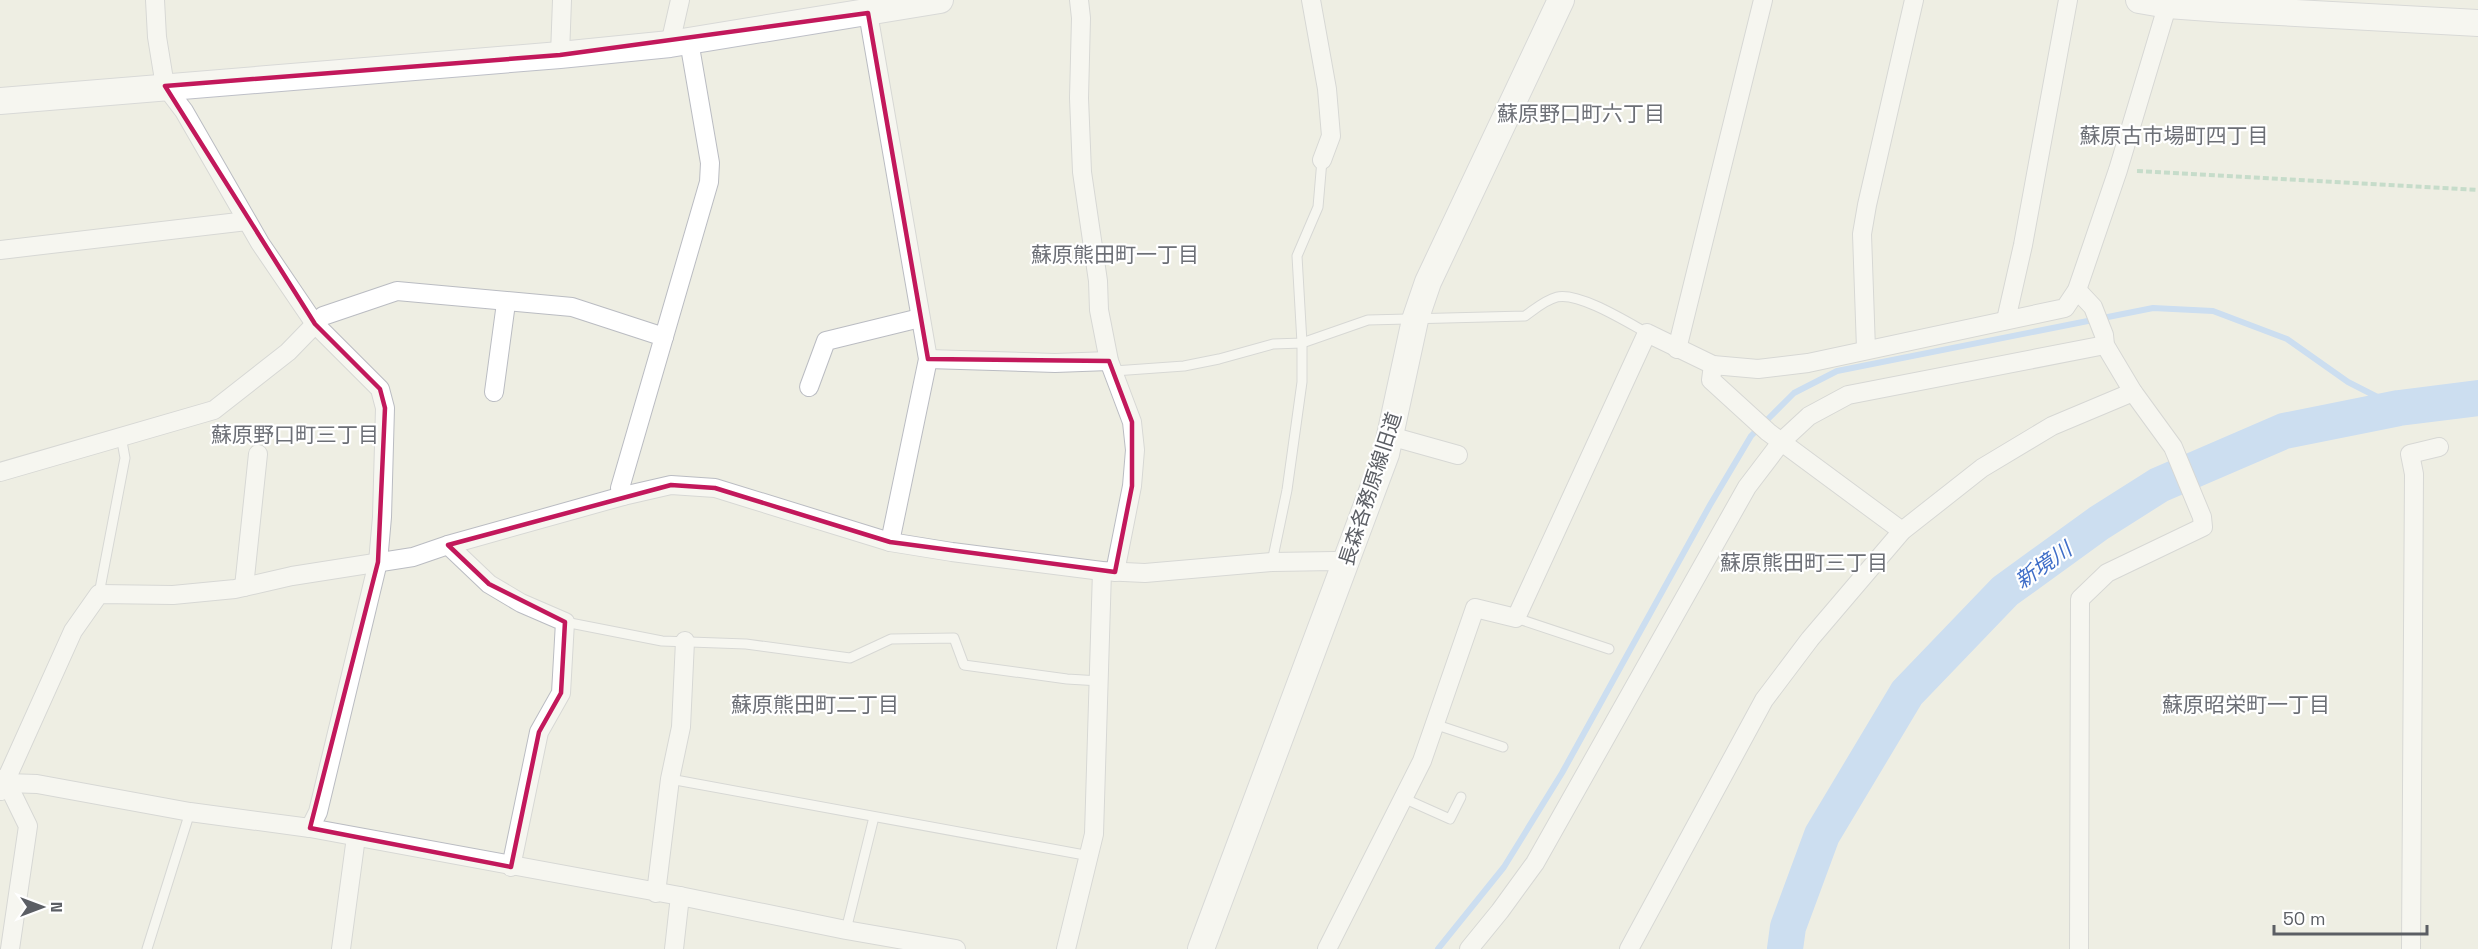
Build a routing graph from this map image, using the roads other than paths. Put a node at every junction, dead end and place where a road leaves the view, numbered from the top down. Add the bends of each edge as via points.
1 (155, 0) edge
2 (562, 0) edge
3 (680, 0) edge
4 (940, 0) edge
5 (1079, 0) edge
6 (1311, 0) edge
7 (1561, 0) edge
8 (1763, 0) edge
9 (1914, 0) edge
10 (2068, 0) edge
11 (2139, 0) edge
12 (2168, 3) edge
13 (868, 13) junction
14 (2478, 23) edge
15 (680, 42) junction
16 (560, 55) junction
17 (165, 86) junction
18 (0, 101) edge
19 (1322, 160) joint
20 (247, 221) junction
21 (0, 250) edge
22 (2077, 290) junction
23 (506, 303) junction
24 (920, 318) junction
25 (1415, 320) junction
26 (2006, 320) junction
27 (315, 324) junction
28 (1647, 333) junction
29 (664, 337) junction
30 (2104, 340) junction
31 (1302, 343) junction
32 (1677, 349) junction
33 (1866, 349) junction
34 (928, 359) junction
35 (1713, 365) junction
36 (1112, 366) junction
37 (809, 387) dead end
38 (494, 392) dead end
39 (2133, 392) junction
40 (121, 436) junction
41 (1390, 436) junction
42 (1775, 437) junction
43 (2439, 447) dead end
44 (258, 454) dead end
45 (1458, 455) dead end
46 (0, 472) edge
47 (623, 496) junction
48 (1902, 531) junction
49 (890, 542) junction
50 (448, 545) junction
51 (378, 562) junction
52 (1272, 562) junction
53 (1346, 566) junction
54 (1109, 571) junction
55 (244, 587) junction
56 (99, 594) junction
57 (1516, 618) junction
58 (566, 622) junction
59 (685, 641) junction
60 (1609, 649) dead end
61 (1100, 681) junction
62 (1434, 724) junction
63 (1503, 747) dead end
64 (670, 779) junction
65 (2, 786) edge
66 (1461, 797) dead end
67 (1402, 798) junction
68 (190, 812) junction
69 (874, 817) junction
70 (310, 828) junction
71 (356, 837) junction
72 (1090, 856) junction
73 (511, 867) junction
74 (656, 893) junction
75 (680, 897) junction
76 (846, 930) junction
77 (10, 949) edge
78 (147, 949) edge
79 (341, 949) edge
80 (674, 949) edge
81 (956, 949) edge
82 (1066, 949) edge
83 (1201, 949) edge
84 (1327, 949) edge
85 (1469, 949) edge
86 (1629, 949) edge
87 (2079, 949) edge
88 (2411, 949) edge

1 - 17 street
2 - 16 street
3 - 15 street
4 - 13 street
5 - 36 street via 1082,172 1099,310
6 - 19 street via 1327,89 1330,136
7 - 25 street, 長森各務原線旧道 via 1428,282
8 - 32 street
9 - 33 street via 1863,234
10 - 26 street
11 - 12 street
12 - 14 street
12 - 22 street
13 - 15 street
13 - 24 street
15 - 16 street
15 - 29 street via 710,164 709,182
16 - 17 street
17 - 18 street
17 - 20 street via 184,111
19 - 31 lane via 1318,207 1297,256
20 - 21 street
20 - 27 street
22 - 26 street via 2065,308
22 - 30 street via 2093,307
23 - 27 street via 397,291 323,316
23 - 29 street via 572,307
23 - 38 street
24 - 34 street
24 - 37 street via 826,341
25 - 28 lane via 1525,316 1559,296 1599,306
25 - 31 lane via 1368,320
25 - 41 street, 長森各務原線旧道
26 - 33 street
27 - 40 street via 288,352 214,410
27 - 51 street via 380,389 385,408
28 - 32 street
28 - 57 street
29 - 47 street via 620,488
30 - 39 street
30 - 42 street via 1848,395
31 - 36 lane via 1273,344 1184,366
31 - 52 lane via 1302,382 1289,479
32 - 35 street
33 - 35 street via 1808,363 1758,369
34 - 36 street
34 - 49 street
35 - 42 street via 1711,380
36 - 54 street via 1132,422 1135,450 1132,486
39 - 48 street via 2052,426 1982,468
39 - 87 street via 2173,447 2203,527 2107,573 2080,599
40 - 46 street
40 - 56 lane via 124,458
41 - 45 street
41 - 53 street, 長森各務原線旧道
42 - 48 street
42 - 85 street via 1535,863
43 - 88 street via 2410,454 2414,474
44 - 55 street
47 - 49 street via 671,485 716,488
47 - 50 street
48 - 86 street via 1764,700
49 - 54 street
50 - 51 street via 413,557
50 - 58 street via 489,584
51 - 55 street
51 - 70 street via 318,812
52 - 53 street via 1335,561
52 - 54 street via 1144,573
53 - 83 street, 長森各務原線旧道
54 - 61 street
55 - 56 street via 173,595
56 - 65 street via 73,631
57 - 60 lane
57 - 62 street via 1475,608
58 - 59 lane
58 - 73 street via 561,693 539,732
59 - 61 lane via 746,644 850,658 891,639 954,638 964,665
59 - 64 street via 681,727
61 - 72 street
62 - 63 lane
62 - 67 street via 1422,761
64 - 69 lane
64 - 74 street
65 - 68 street via 37,784
65 - 77 street via 28,826
66 - 67 lane via 1450,819
67 - 84 street
68 - 70 street
68 - 78 lane
69 - 72 lane
69 - 76 lane
70 - 71 street
71 - 73 street
71 - 79 street
72 - 82 street
73 - 74 street
74 - 75 street
75 - 76 street
75 - 80 street
76 - 81 street

